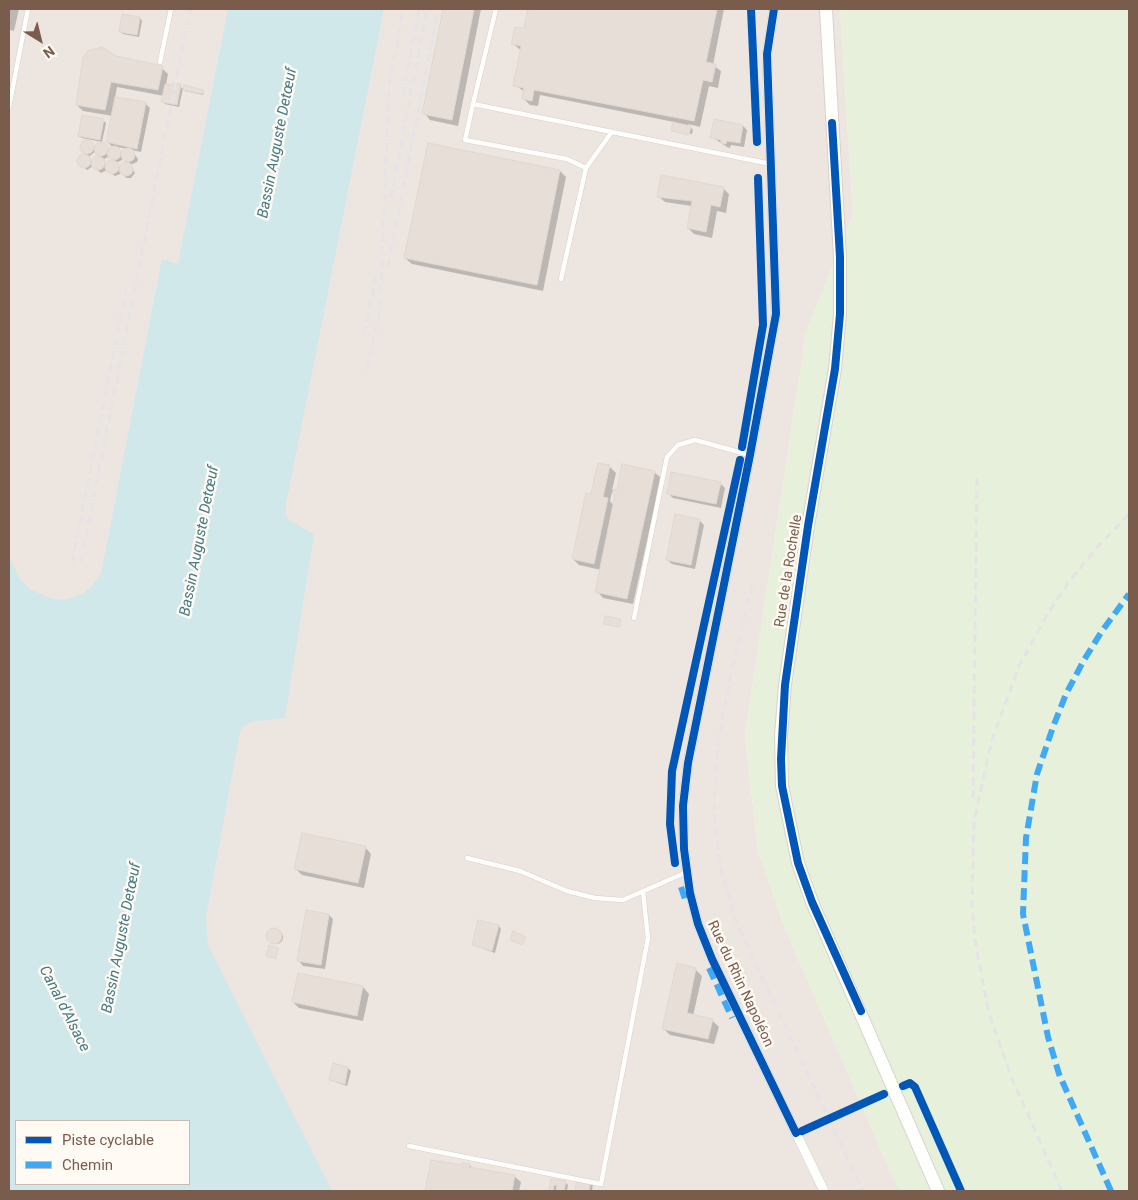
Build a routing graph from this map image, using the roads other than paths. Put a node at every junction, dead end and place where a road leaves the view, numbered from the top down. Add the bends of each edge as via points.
1 (28, 9) edge
2 (172, 9) edge
3 (496, 9) edge
4 (774, 9) edge
5 (826, 9) edge
6 (160, 62) dead end
7 (473, 104) junction
8 (9, 107) edge
9 (611, 133) junction
10 (771, 164) junction
11 (586, 168) junction
12 (561, 279) dead end
13 (750, 455) junction
14 (634, 618) dead end
15 (467, 858) dead end
16 (687, 872) junction
17 (643, 892) junction
18 (409, 1146) dead end
19 (824, 1191) edge
20 (938, 1191) edge

1 - 8 lane
2 - 6 lane
3 - 7 lane
4 - 10 street, Rue du Rhin Napoléon via 767,54
5 - 20 main road, Rue de la Rochelle via 840,257 840,314 835,369 785,686 782,786 796,855 812,902
7 - 9 lane
7 - 11 lane via 465,140 567,159
9 - 10 lane
9 - 11 lane
10 - 13 street, Rue du Rhin Napoléon via 776,314
11 - 12 lane
13 - 14 lane via 695,440 678,445 667,457
13 - 16 street, Rue du Rhin Napoléon via 688,763 683,806
15 - 17 lane via 520,871 567,891 595,898 622,900
16 - 17 lane
16 - 19 street, Rue du Rhin Napoléon via 698,924 712,959
17 - 18 lane via 648,938 601,1184

